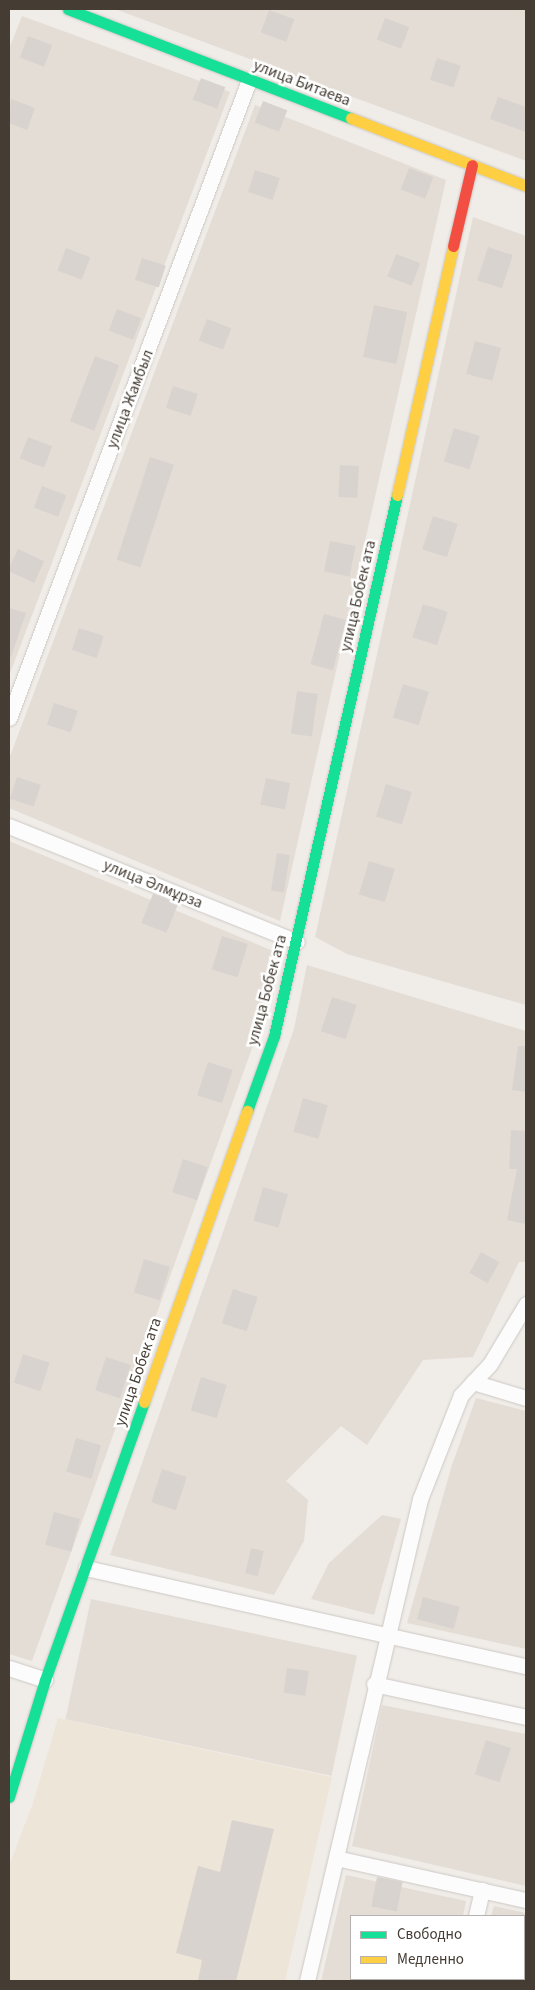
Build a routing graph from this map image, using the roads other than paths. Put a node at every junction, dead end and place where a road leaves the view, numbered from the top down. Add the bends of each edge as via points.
1 (68, 9) edge
2 (249, 80) junction
3 (472, 166) junction
4 (526, 186) edge
5 (9, 718) edge
6 (9, 826) edge
7 (297, 942) junction
8 (526, 1304) edge
9 (473, 1382) junction
10 (526, 1398) edge
11 (86, 1568) junction
12 (386, 1636) junction
13 (526, 1666) edge
14 (9, 1668) edge
15 (46, 1680) junction
16 (374, 1684) junction
17 (526, 1717) edge
18 (9, 1797) edge
19 (336, 1858) junction
20 (482, 1890) junction
21 (526, 1900) edge
22 (476, 1915) edge
23 (307, 1981) edge

1 - 2 street, улица Битаева
2 - 3 street, улица Битаева
2 - 5 street, улица Жамбыл
3 - 4 street, улица Битаева
3 - 7 street, улица Бобек ата
6 - 7 street, улица Әлмұрза
7 - 11 street, улица Бобек ата via 274,1036
8 - 9 street via 490,1364
9 - 10 street
9 - 12 street via 461,1394 420,1499
11 - 12 street
11 - 15 street, улица Бобек ата
12 - 13 street
12 - 16 street
14 - 15 street
15 - 18 street, улица Бобек ата
16 - 17 street
16 - 19 street
19 - 20 street
19 - 23 street
20 - 21 street
20 - 22 street

